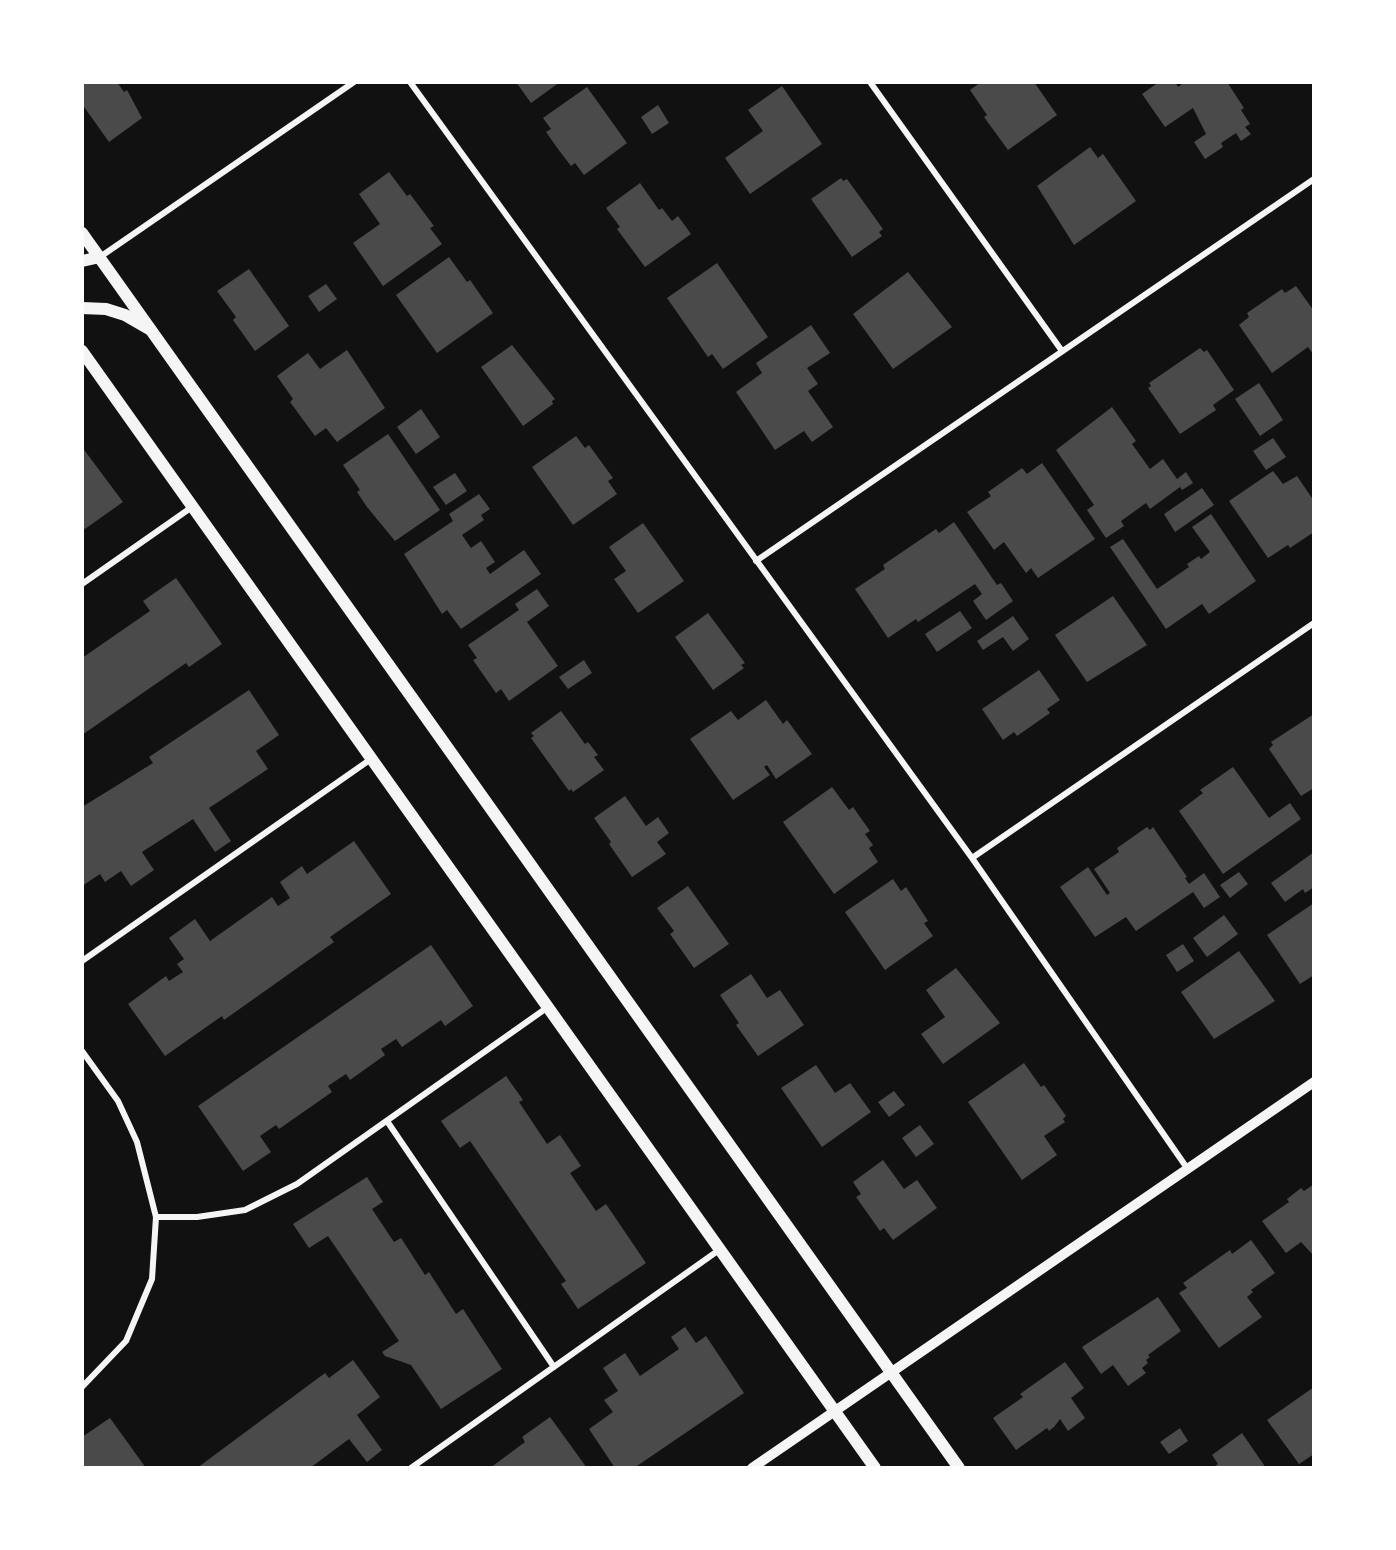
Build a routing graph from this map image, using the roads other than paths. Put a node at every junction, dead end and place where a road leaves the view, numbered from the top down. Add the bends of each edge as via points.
1 (354, 82) edge
2 (410, 82) edge
3 (870, 82) edge
4 (1314, 178) edge
5 (82, 232) edge
6 (100, 257) junction
7 (82, 261) edge
8 (82, 308) edge
9 (154, 333) junction
10 (82, 351) edge
11 (1062, 351) junction
12 (192, 507) junction
13 (756, 561) junction
14 (82, 585) edge
15 (1314, 623) edge
16 (371, 759) junction
17 (972, 858) junction
18 (82, 961) edge
19 (548, 1007) junction
20 (82, 1051) edge
21 (1314, 1082) edge
22 (387, 1121) junction
23 (1187, 1168) junction
24 (156, 1217) junction
25 (719, 1250) junction
26 (554, 1367) junction
27 (892, 1374) junction
28 (82, 1387) edge
29 (834, 1409) junction
30 (411, 1467) edge
31 (752, 1467) edge
32 (875, 1467) edge
33 (959, 1467) edge

1 - 6 street
2 - 13 street
3 - 11 street
4 - 11 street
5 - 6 main road
6 - 7 main road
6 - 9 main road
8 - 9 main road via 124,315
9 - 27 main road
10 - 12 main road
11 - 13 street
12 - 14 street
12 - 16 main road
13 - 17 street
15 - 17 street
16 - 18 street
16 - 19 main road
17 - 23 street
19 - 22 street
19 - 25 main road
20 - 24 street via 117,1101 137,1142
21 - 23 street
22 - 24 street via 297,1184 245,1210 198,1217
22 - 26 street
23 - 27 street
24 - 28 street via 152,1279 126,1341
25 - 26 street
25 - 29 main road
26 - 30 street
27 - 29 street
27 - 33 main road
29 - 31 street
29 - 32 main road

